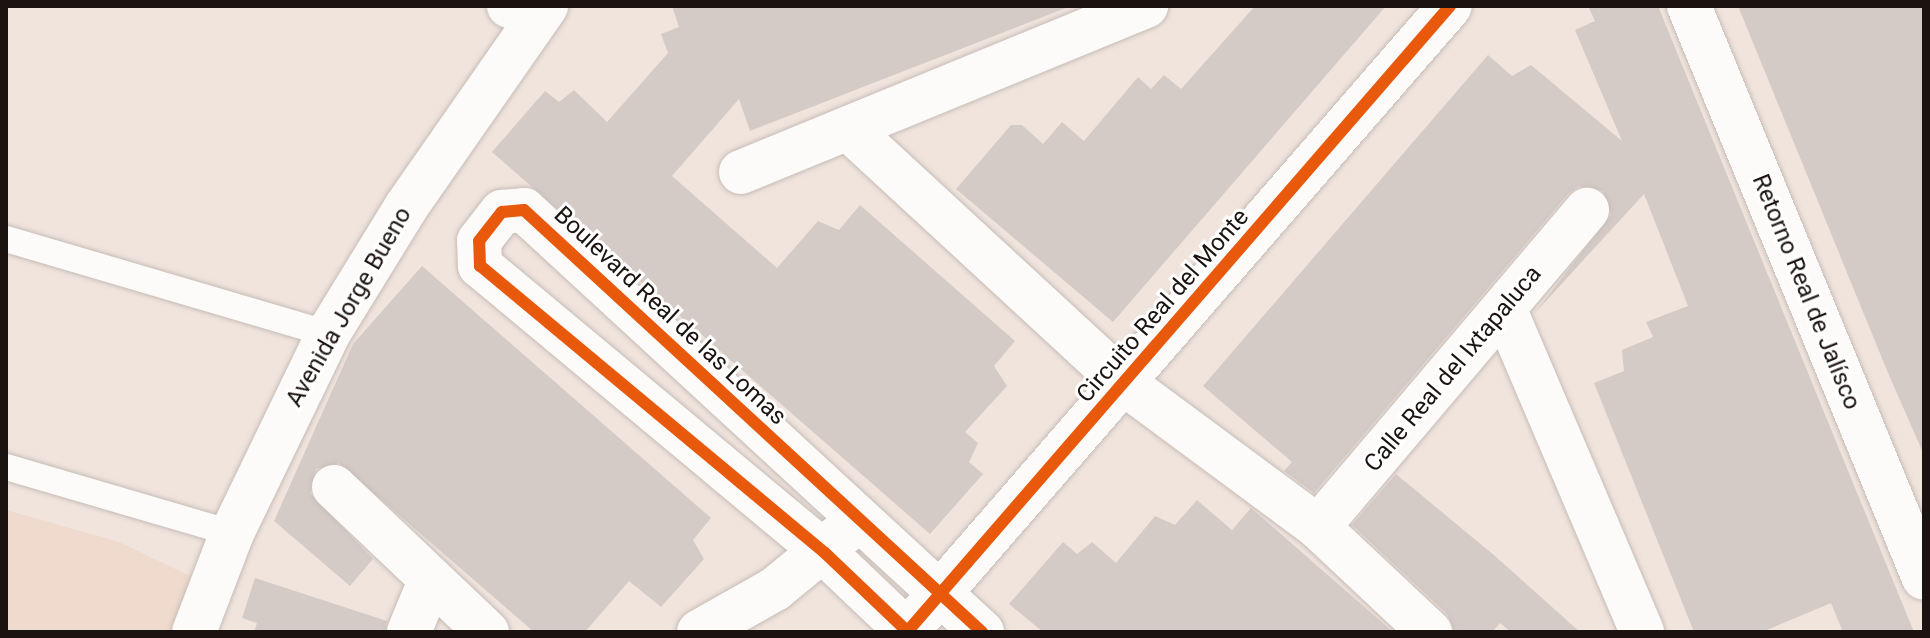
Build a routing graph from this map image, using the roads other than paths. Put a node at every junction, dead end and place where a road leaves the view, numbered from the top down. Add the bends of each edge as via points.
1 (1146, 6) edge
2 (1450, 6) edge
3 (1689, 6) edge
4 (532, 9) edge
5 (852, 132) junction
6 (741, 172) dead end
7 (1587, 210) dead end
8 (6, 239) edge
9 (1504, 308) junction
10 (328, 334) junction
11 (1125, 384) junction
12 (6, 467) edge
13 (334, 487) dead end
14 (859, 520) junction
15 (1318, 527) junction
16 (232, 533) junction
17 (825, 553) junction
18 (1924, 578) edge
19 (430, 581) junction
20 (939, 594) junction
21 (194, 632) edge
22 (409, 632) edge
23 (487, 632) edge
24 (699, 632) edge
25 (907, 632) edge
26 (982, 632) edge
27 (1430, 632) edge
28 (1642, 632) edge

1 - 5 street
2 - 11 street, Circuito Real del Monte
3 - 18 street, Retorno Real de Jalísco
4 - 10 street, Avenida Jorge Bueno
5 - 6 street
5 - 11 street
7 - 9 street, Calle Real del Ixtapaluca
8 - 10 lane
9 - 15 street, Calle Real del Ixtapaluca
9 - 28 street
10 - 16 street, Avenida Jorge Bueno
11 - 15 street
11 - 20 street, Circuito Real del Monte
12 - 16 lane
13 - 19 street
14 - 17 street
14 - 17 street, Boulevard Real de las Lomas via 524,210 502,212 479,241 480,266
14 - 20 street, Boulevard Real de las Lomas
15 - 27 street
16 - 21 street, Avenida Jorge Bueno
17 - 24 street
17 - 25 street, Boulevard Real de las Lomas
19 - 22 street
19 - 23 street
20 - 25 street, Circuito Real del Monte
20 - 26 street, Boulevard Real de las Lomas

